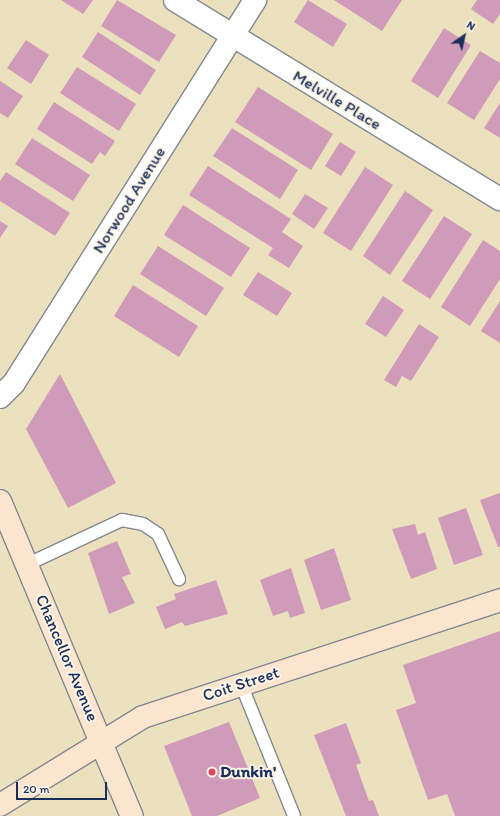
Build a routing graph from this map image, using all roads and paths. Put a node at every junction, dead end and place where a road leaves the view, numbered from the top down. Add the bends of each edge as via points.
1 (175, 0) edge
2 (255, 0) edge
3 (232, 36) junction
4 (500, 199) edge
5 (0, 397) edge
6 (0, 501) edge
7 (28, 564) junction
8 (179, 579) dead end
9 (500, 600) edge
10 (241, 684) junction
11 (102, 742) junction
12 (0, 805) edge
13 (132, 816) edge
14 (294, 816) edge

1 - 3 street, Melville Place
2 - 3 street, Norwood Avenue
3 - 4 street, Melville Place
3 - 5 street, Norwood Avenue via 14,383
6 - 7 main road, Chancellor Avenue
7 - 8 lane via 122,520 143,524 158,534
7 - 11 main road, Chancellor Avenue
9 - 10 main road, Coit Street
10 - 11 main road, Coit Street via 156,712
10 - 14 lane
11 - 12 main road, Coit Street
11 - 13 main road, Chancellor Avenue

